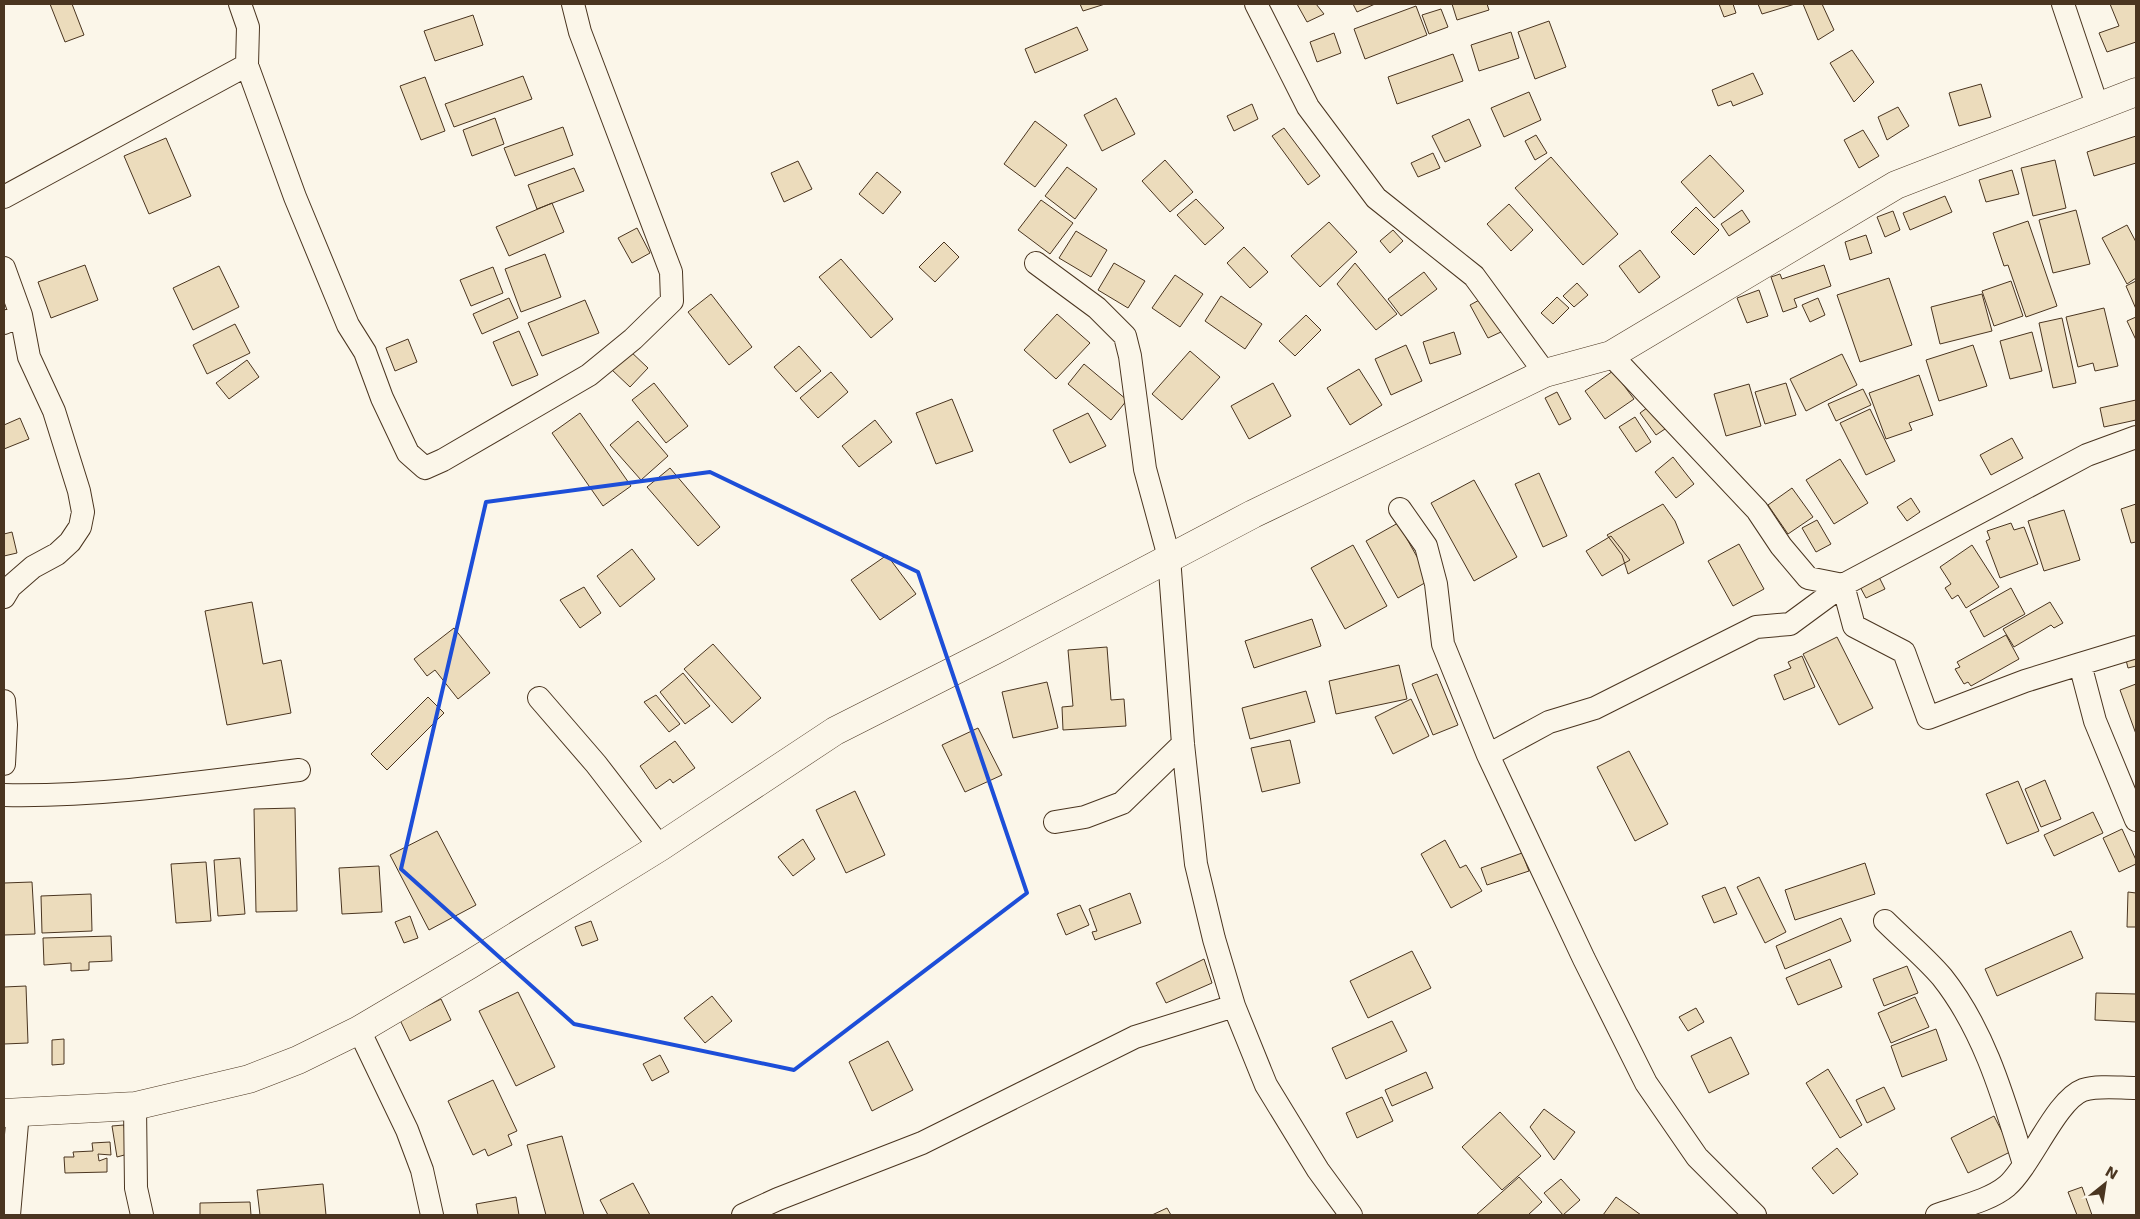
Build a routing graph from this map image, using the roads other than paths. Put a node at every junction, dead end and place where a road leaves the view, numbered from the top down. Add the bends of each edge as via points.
1 (240, 4) edge
2 (573, 4) edge
3 (1256, 4) edge
4 (2063, 4) edge
5 (248, 65) junction
6 (2136, 92) edge
7 (2098, 108) junction
8 (4, 197) edge
9 (1036, 263) dead end
10 (4, 268) edge
11 (12, 319) edge
12 (1611, 355) junction
13 (1545, 373) junction
14 (2136, 437) edge
15 (1400, 509) dead end
16 (1169, 557) junction
17 (1843, 585) junction
18 (4, 597) edge
19 (2136, 647) edge
20 (2080, 664) junction
21 (539, 698) dead end
22 (4, 701) edge
23 (1183, 744) junction
24 (1488, 755) junction
25 (4, 764) edge
26 (300, 770) dead end
27 (4, 795) edge
28 (2136, 820) edge
29 (1056, 822) dead end
30 (660, 847) junction
31 (1885, 921) dead end
32 (1234, 1006) junction
33 (359, 1030) junction
34 (2136, 1088) edge
35 (135, 1106) junction
36 (11, 1113) edge
37 (2024, 1164) junction
38 (9, 1215) edge
39 (142, 1215) edge
40 (432, 1215) edge
41 (743, 1215) edge
42 (1351, 1215) edge
43 (1755, 1215) edge
44 (1936, 1215) edge

1 - 5 street via 248,26
2 - 5 street via 580,32 671,272 672,300 633,339 589,375 425,468 408,454 365,352 348,326 294,197
3 - 13 street via 1308,107 1376,198 1474,276
4 - 7 street
5 - 8 street
6 - 7 street
7 - 12 street via 1896,185
9 - 16 street via 1097,308 1125,336 1145,469
10 - 11 street
11 - 18 street via 54,411 80,492 83,512 80,527 70,542 58,554 33,567 10,587
12 - 13 street
12 - 17 street via 1757,510 1808,578
13 - 16 street
14 - 17 street via 2087,456
15 - 24 street via 1426,546 1436,584 1443,644
16 - 23 street
16 - 30 street via 835,731
17 - 20 street via 1854,626 1904,652 1928,718
17 - 24 street via 1790,624 1756,627 1595,708 1549,722
19 - 20 street
20 - 28 street via 2095,722
21 - 30 street via 596,764
22 - 25 street
23 - 29 street via 1122,803 1085,817
23 - 32 street via 1196,864
24 - 43 street via 1646,1083 1697,1158
26 - 27 street via 146,789 42,796
30 - 33 street
31 - 37 street via 1942,977 1972,1023 2001,1088
32 - 41 street via 1135,1037 922,1143
32 - 42 street via 1266,1085 1318,1170
33 - 35 street via 298,1060 249,1079
33 - 40 street via 407,1130 422,1170
34 - 37 street via 2080,1091 2064,1105
35 - 36 street
35 - 39 street via 136,1188
36 - 38 street
37 - 44 street via 2018,1176 2005,1187

